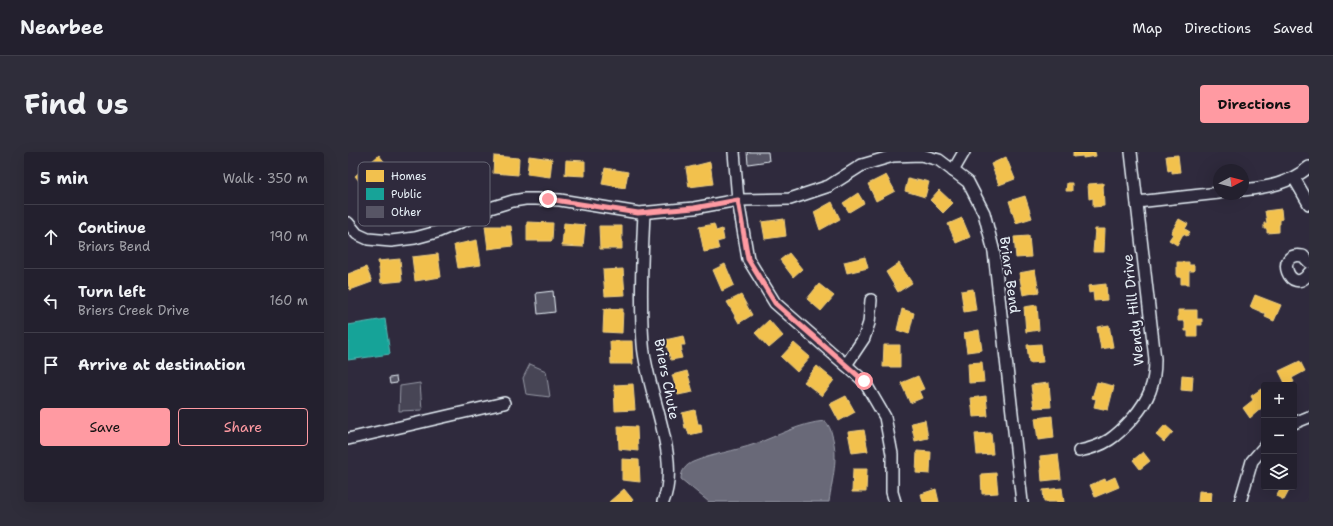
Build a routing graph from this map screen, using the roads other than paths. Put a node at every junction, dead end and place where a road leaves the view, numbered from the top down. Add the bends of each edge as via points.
1 (734, 152) edge
2 (964, 152) edge
3 (1130, 152) edge
4 (1309, 167) edge
5 (953, 171) junction
6 (1294, 178) junction
7 (1249, 190) edge
8 (1213, 194) edge
9 (738, 200) junction
10 (1137, 202) junction
11 (1309, 204) edge
12 (490, 208) edge
13 (644, 213) junction
14 (348, 223) edge
15 (451, 226) edge
16 (1309, 260) edge
17 (1309, 273) edge
18 (871, 300) dead end
19 (846, 365) junction
20 (504, 403) dead end
21 (1309, 416) edge
22 (1297, 422) edge
23 (348, 439) edge
24 (1079, 451) dead end
25 (1261, 451) edge
26 (663, 502) edge
27 (895, 502) edge
28 (1022, 502) edge
29 (1240, 502) edge

1 - 9 street
2 - 5 street
3 - 10 street, Wendy Hill Drive
4 - 6 street
5 - 9 street, Briars Bend via 939,160 921,155 893,156 862,164 829,186 790,200
5 - 28 street, Briars Bend via 968,182 984,213 994,252
6 - 7 street via 1267,188
6 - 11 street
8 - 10 street
9 - 13 street, Briars Bend
9 - 19 street via 748,259 775,303
10 - 24 street, Wendy Hill Drive via 1155,359 1154,382 1144,405 1120,432 1101,445
12 - 13 street, Briars Bend via 525,199 548,199
13 - 26 street, Briers Chute via 643,346 667,453 668,477
14 - 15 street, Briars Bend via 357,234 368,239 391,241 415,238
16 - 17 street via 1303,256 1295,256 1288,261 1286,268 1289,276 1296,280 1304,279
18 - 19 street via 869,323 864,338
19 - 27 street via 864,381 885,417 892,454 892,492
20 - 23 street
21 - 22 street
25 - 29 street via 1252,462

